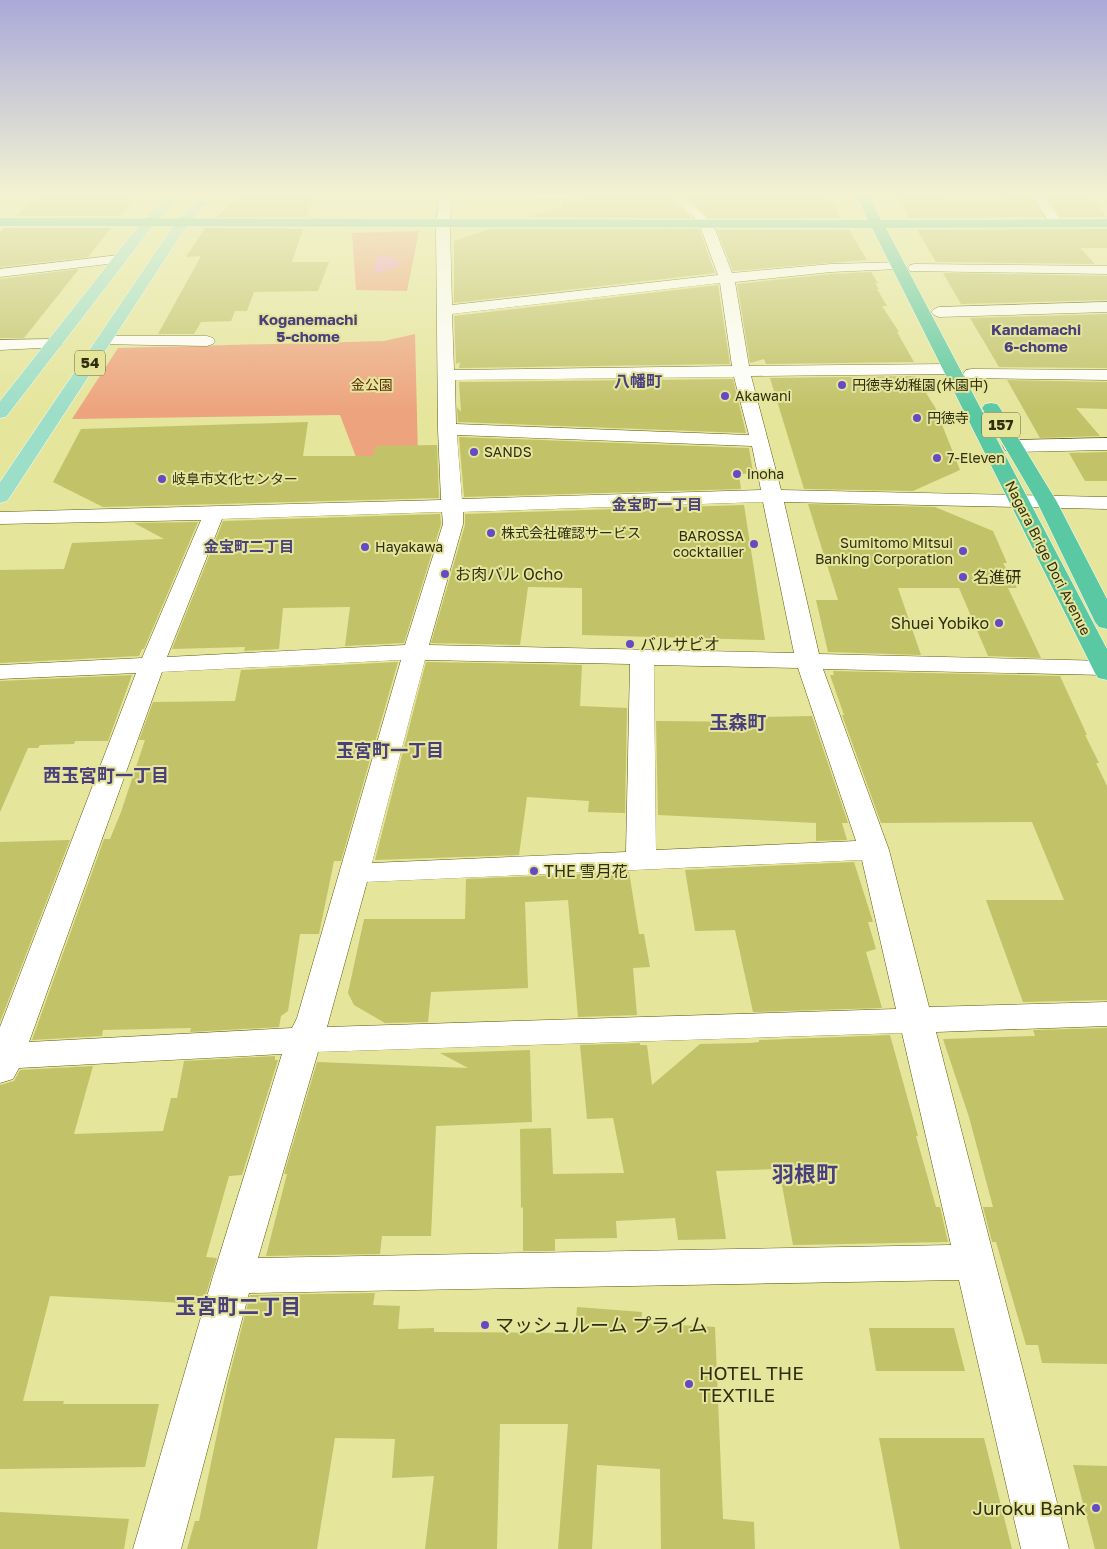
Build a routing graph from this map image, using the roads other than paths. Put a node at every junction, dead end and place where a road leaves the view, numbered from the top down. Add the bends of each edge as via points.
1 (49, 267) edge
2 (113, 267) edge
3 (153, 267) edge
4 (444, 267) edge
5 (723, 267) edge
6 (857, 267) edge
7 (907, 267) edge
8 (907, 267) edge
9 (971, 267) edge
10 (1107, 270) edge
11 (0, 273) edge
12 (727, 278) junction
13 (1107, 307) edge
14 (445, 310) junction
15 (939, 312) junction
16 (207, 341) dead end
17 (104, 342) junction
18 (0, 344) edge
19 (54, 344) junction
20 (950, 369) junction
21 (741, 371) junction
22 (446, 374) junction
23 (972, 374) junction
24 (1107, 375) edge
25 (0, 413) edge
26 (447, 428) junction
27 (760, 441) junction
28 (1107, 444) edge
29 (1012, 446) junction
30 (772, 496) junction
31 (0, 497) edge
32 (1019, 502) junction
33 (1047, 502) junction
34 (1107, 503) edge
35 (452, 506) junction
36 (214, 514) junction
37 (0, 518) edge
38 (1107, 622) edge
39 (415, 652) junction
40 (642, 657) junction
41 (808, 661) junction
42 (152, 664) junction
43 (1106, 670) edge
44 (0, 672) edge
45 (874, 850) junction
46 (641, 860) junction
47 (355, 872) junction
48 (1107, 1014) edge
49 (915, 1020) junction
50 (304, 1040) junction
51 (2, 1062) edge
52 (975, 1262) junction
53 (233, 1276) junction
54 (157, 1549) edge
55 (1046, 1549) edge

1 - 11 street
2 - 19 main road, 54
3 - 17 main road, 54
4 - 14 street
5 - 12 street
6 - 12 street
7 - 15 highway, Nagara Brige Dori Avenue / 157
8 - 20 highway, Nagara Brige Dori Avenue / 157
9 - 10 street
12 - 14 street
12 - 21 street
13 - 15 street
14 - 22 street
15 - 23 highway, Nagara Brige Dori Avenue / 157
16 - 17 street
17 - 31 main road, 54
18 - 19 street
19 - 25 main road, 54
20 - 21 street
20 - 32 highway, Nagara Brige Dori Avenue / 157
21 - 22 street
21 - 27 street
22 - 26 street
23 - 24 street
23 - 29 highway, Nagara Brige Dori Avenue / 157
26 - 27 street
26 - 35 street
27 - 30 street
28 - 29 street
29 - 33 highway, Nagara Brige Dori Avenue / 157
30 - 32 street
30 - 35 street
30 - 41 street
32 - 33 street
32 - 43 highway, Nagara Brige Dori Avenue / 157
33 - 34 street
33 - 38 highway, Nagara Brige Dori Avenue / 157
35 - 36 street
35 - 39 street via 453,524
36 - 37 street
36 - 42 street
39 - 40 street
39 - 42 street
39 - 47 street
40 - 41 street
40 - 46 street
41 - 43 street
41 - 45 street
42 - 44 street
42 - 51 street
45 - 46 street
45 - 49 street
46 - 47 street
47 - 50 street via 314,1018
48 - 49 street
49 - 50 street
49 - 52 street
50 - 51 street
50 - 53 street
52 - 53 street
52 - 55 street
53 - 54 street

